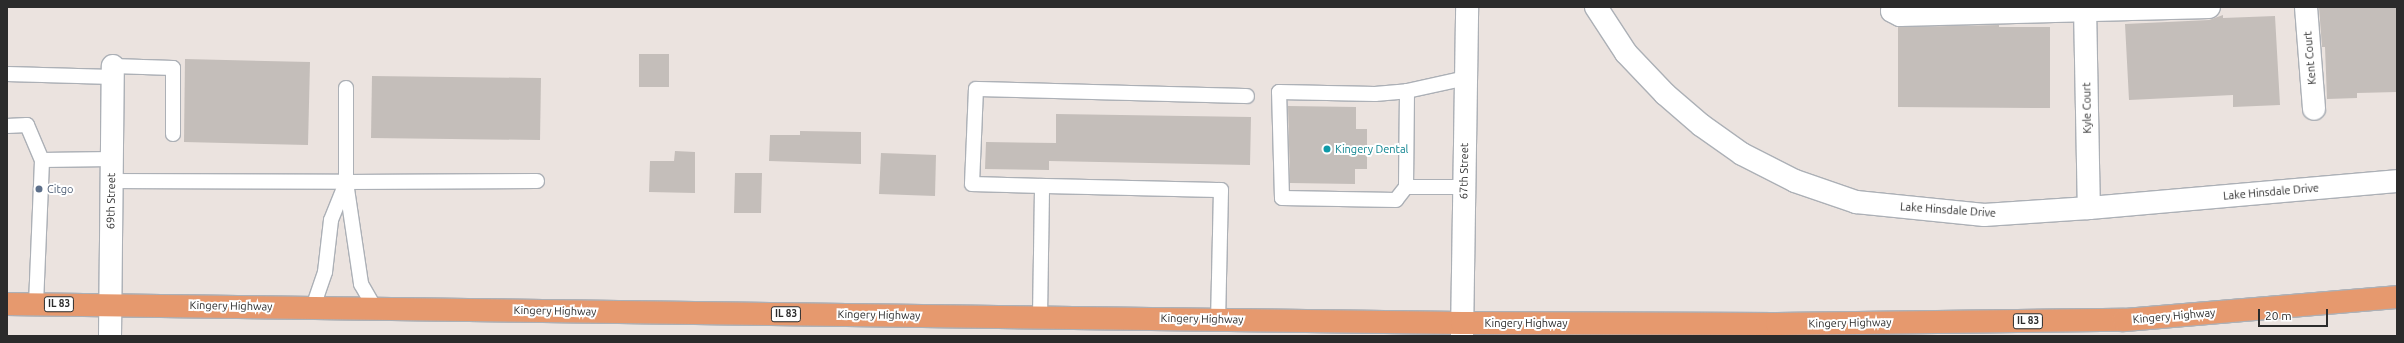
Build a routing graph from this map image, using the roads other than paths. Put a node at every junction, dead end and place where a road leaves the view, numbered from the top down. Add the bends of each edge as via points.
1 (1467, 7) edge
2 (1596, 7) edge
3 (1898, 7) edge
4 (2112, 7) edge
5 (2209, 7) edge
6 (2306, 7) edge
7 (2085, 9) edge
8 (113, 71) junction
9 (7, 74) edge
10 (1466, 78) junction
11 (346, 88) dead end
12 (1407, 90) junction
13 (1247, 96) dead end
14 (2314, 109) dead end
15 (7, 126) edge
16 (173, 134) dead end
17 (112, 159) junction
18 (42, 160) junction
19 (111, 181) junction
20 (537, 181) dead end
21 (2397, 181) edge
22 (346, 182) junction
23 (1042, 186) junction
24 (1406, 187) junction
25 (1464, 187) junction
26 (2089, 208) junction
27 (2397, 297) edge
28 (7, 304) edge
29 (36, 304) junction
30 (110, 304) junction
31 (313, 307) junction
32 (375, 308) junction
33 (1040, 317) junction
34 (1218, 319) junction
35 (1462, 329) edge
36 (110, 336) edge

1 - 10 street, 67th Street
2 - 26 street, Lake Hinsdale Drive via 1626,53 1665,94 1742,154 1795,181 1856,202 1916,209 1984,215
3 - 7 street via 1892,10 1900,16
4 - 7 street
5 - 7 street
6 - 14 street, Kent Court
7 - 26 street, Kyle Court
8 - 9 lane
8 - 16 lane via 173,68
8 - 17 street, 69th Street
10 - 12 lane
10 - 25 street, 67th Street
11 - 22 lane
12 - 24 lane
12 - 24 lane via 1375,94 1279,92 1282,198 1396,200
13 - 23 lane via 976,89 972,184
15 - 18 lane via 27,125
17 - 18 lane
17 - 19 street, 69th Street
18 - 29 lane
19 - 22 lane
19 - 30 street, 69th Street
20 - 22 lane
21 - 26 street, Lake Hinsdale Drive
22 - 31 lane via 331,220 325,272
22 - 32 lane via 361,284
23 - 33 lane
23 - 34 lane via 1221,190
24 - 25 lane
25 - 35 street, 67th Street
27 - 35 highway, Kingery Highway / IL 83 via 2124,320
28 - 29 highway, Kingery Highway / IL 83
29 - 30 highway, Kingery Highway / IL 83
30 - 31 highway, Kingery Highway / IL 83
30 - 36 street, 69th Street
31 - 32 highway, Kingery Highway / IL 83
32 - 33 highway, Kingery Highway / IL 83
33 - 34 highway, Kingery Highway / IL 83
34 - 35 highway, Kingery Highway / IL 83

